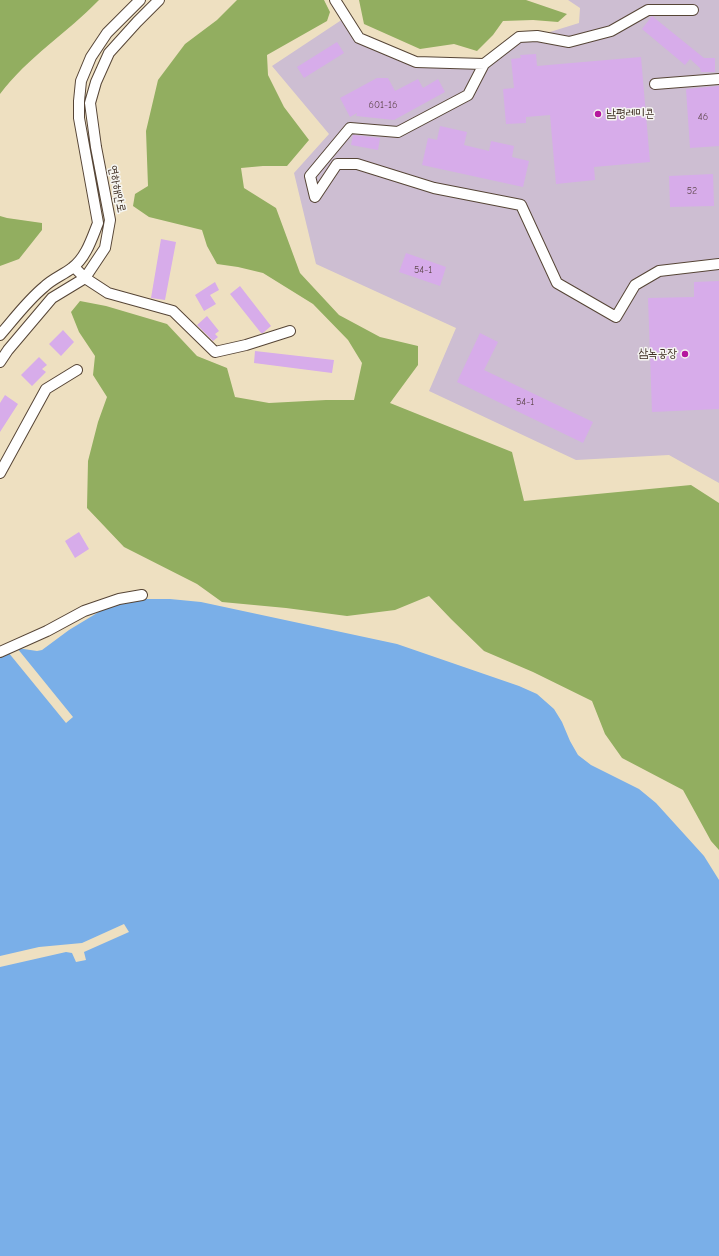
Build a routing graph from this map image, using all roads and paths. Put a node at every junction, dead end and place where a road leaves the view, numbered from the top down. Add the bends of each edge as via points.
1 (140, 0) edge
2 (159, 0) edge
3 (335, 0) edge
4 (693, 10) dead end
5 (484, 64) junction
6 (719, 79) edge
7 (655, 84) dead end
8 (719, 264) edge
9 (74, 267) junction
10 (85, 278) junction
11 (290, 331) dead end
12 (0, 335) edge
13 (0, 362) edge
14 (77, 370) dead end
15 (0, 473) edge
16 (142, 595) dead end
17 (0, 652) edge

1 - 9 street, 연하해안로 via 107,33 81,81 79,118 98,223 84,255
2 - 10 street, 연하해안로 via 109,53 90,103 110,220 106,248
3 - 5 street via 359,38 416,62
4 - 5 street via 648,10 611,31 569,42 537,36 519,37
5 - 8 street via 468,95 398,132 350,128 310,176 315,197 337,164 357,164 434,188 521,205 557,283 616,317 635,285 659,271
6 - 7 street
9 - 10 street
9 - 12 street, 연하해안로 via 44,286
10 - 11 street via 108,293 173,311 215,352
10 - 13 street, 연하해안로 via 52,298
14 - 15 street via 46,389
16 - 17 street via 119,599 84,612

